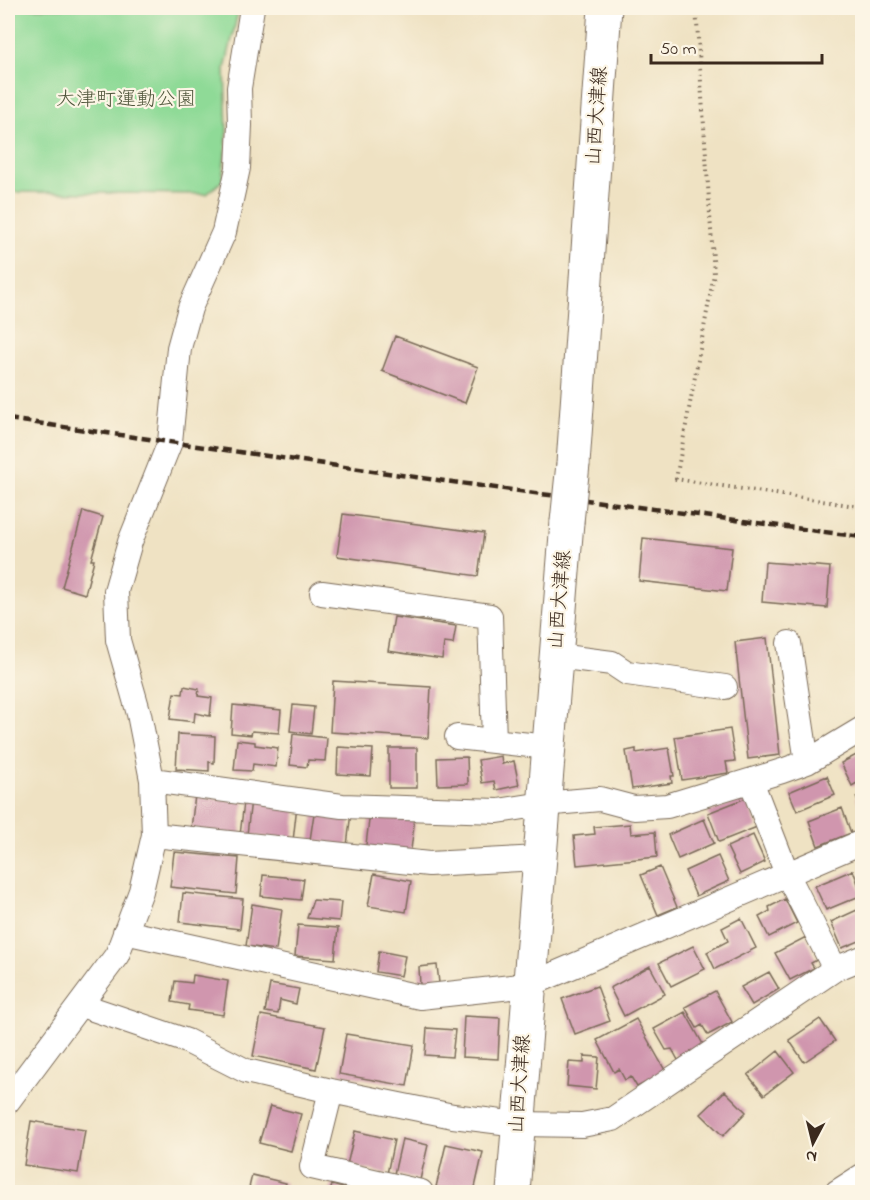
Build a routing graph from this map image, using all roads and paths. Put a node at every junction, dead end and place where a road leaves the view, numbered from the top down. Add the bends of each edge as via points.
1 (252, 8) edge
2 (605, 8) edge
3 (696, 8) edge
4 (862, 507) edge
5 (322, 593) dead end
6 (789, 643) dead end
7 (556, 656) junction
8 (725, 687) dead end
9 (862, 729) edge
10 (457, 737) dead end
11 (494, 741) junction
12 (548, 747) junction
13 (807, 762) junction
14 (152, 780) junction
15 (751, 781) junction
16 (543, 804) junction
17 (154, 835) junction
18 (862, 842) edge
19 (539, 858) junction
20 (787, 874) junction
21 (125, 932) junction
22 (862, 958) edge
23 (835, 969) junction
24 (529, 985) junction
25 (81, 1005) junction
26 (331, 1091) junction
27 (8, 1101) edge
28 (518, 1124) junction
29 (862, 1176) edge
30 (421, 1192) edge
31 (513, 1192) edge
32 (837, 1192) edge

1 - 14 street via 239,88 238,168 224,232 190,308 179,348 170,442 130,542 116,591 118,640
2 - 7 main road, 山西大津線, bridge
3 - 4 path via 714,274 676,478
5 - 11 street via 490,616
6 - 13 street
7 - 8 street via 612,663 627,673
7 - 12 main road, 山西大津線
9 - 13 street
10 - 11 street
11 - 12 street
12 - 16 main road, 山西大津線
13 - 15 street
14 - 16 street via 342,806 498,811
14 - 17 street
15 - 16 street via 667,806 634,808 600,799
15 - 20 street
16 - 19 main road, 山西大津線
17 - 19 street via 429,864
17 - 21 street via 141,891
18 - 20 street
19 - 24 main road, 山西大津線
20 - 23 street
20 - 24 street
21 - 24 street via 420,997
21 - 25 street via 117,955
22 - 23 street
23 - 28 street via 614,1119 582,1125
24 - 28 main road, 山西大津線
25 - 26 street via 187,1041 246,1071
25 - 27 street
26 - 28 street via 453,1116
26 - 30 street via 312,1167
28 - 31 main road, 山西大津線
29 - 32 street

